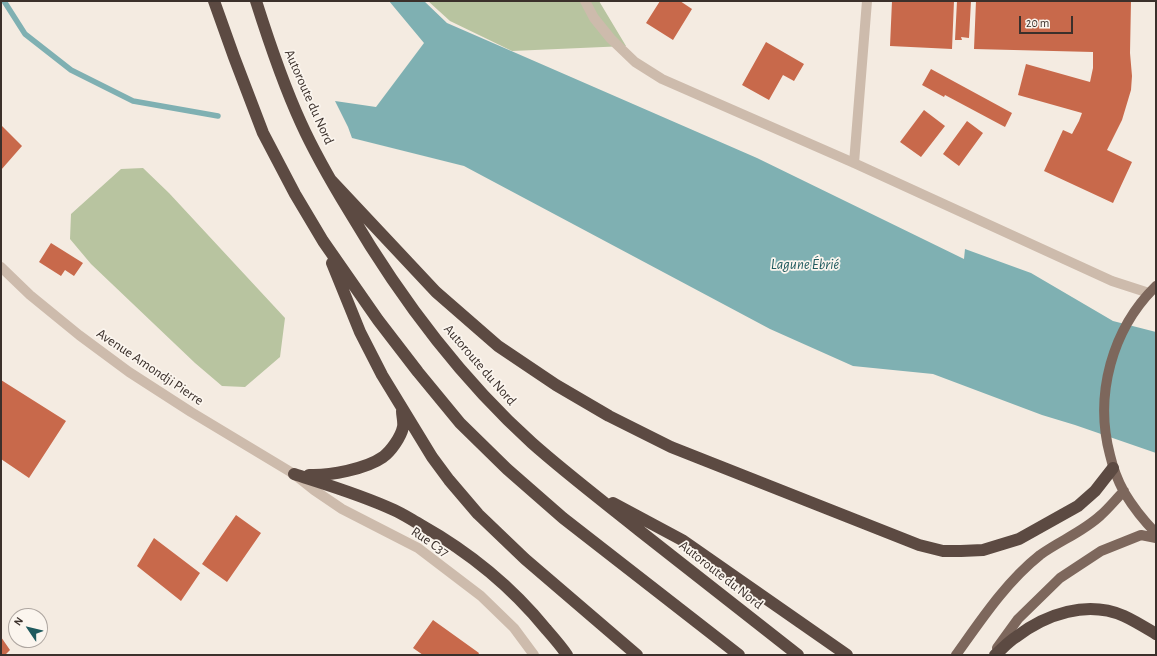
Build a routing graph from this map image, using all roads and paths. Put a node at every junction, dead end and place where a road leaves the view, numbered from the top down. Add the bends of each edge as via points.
1 (214, 1) edge
2 (256, 1) edge
3 (585, 1) edge
4 (867, 1) edge
5 (854, 163) junction
6 (330, 179) junction
7 (323, 241) junction
8 (1, 267) edge
9 (1152, 290) edge
10 (402, 408) junction
11 (1113, 468) junction
12 (294, 474) junction
13 (582, 486) junction
14 (1124, 491) junction
15 (1156, 533) edge
16 (1156, 538) edge
17 (1156, 634) edge
18 (844, 653) edge
19 (534, 655) edge
20 (567, 655) edge
21 (637, 655) edge
22 (739, 655) edge
23 (798, 655) edge
24 (956, 655) edge
25 (994, 655) edge

1 - 7 highway via 263,133
2 - 6 highway, Autoroute du Nord via 301,123
3 - 5 street via 594,18 611,39 635,62 662,79
4 - 5 street
5 - 9 street via 1112,281
6 - 11 highway via 436,292 498,346 556,385 609,416 671,447 919,545 961,552 983,550 1019,539 1078,506
6 - 13 highway, Autoroute du Nord via 373,251 406,300 445,350 532,443
7 - 10 highway via 360,332
7 - 22 highway via 378,320 460,423 563,518
8 - 12 street, Avenue Amondji Pierre via 30,295 129,372
9 - 11 main road via 1132,315 1109,366 1104,408
10 - 12 highway via 403,426 397,441 383,457 368,465 344,471 321,475
10 - 21 highway via 432,457 478,514 525,559
11 - 14 main road
12 - 19 street, Rue C37 via 342,509 418,548 480,596 514,628
12 - 20 highway via 395,510 460,549 487,569 524,604
13 - 18 highway via 682,540
13 - 23 highway, Autoroute du Nord
14 - 15 main road via 1142,519
14 - 24 main road via 1100,516 1040,555 1019,574 993,604
16 - 25 main road via 1141,535 1101,551 1060,578 1018,619
17 - 25 highway via 1124,616 1109,611 1093,608 1076,610 1034,624

